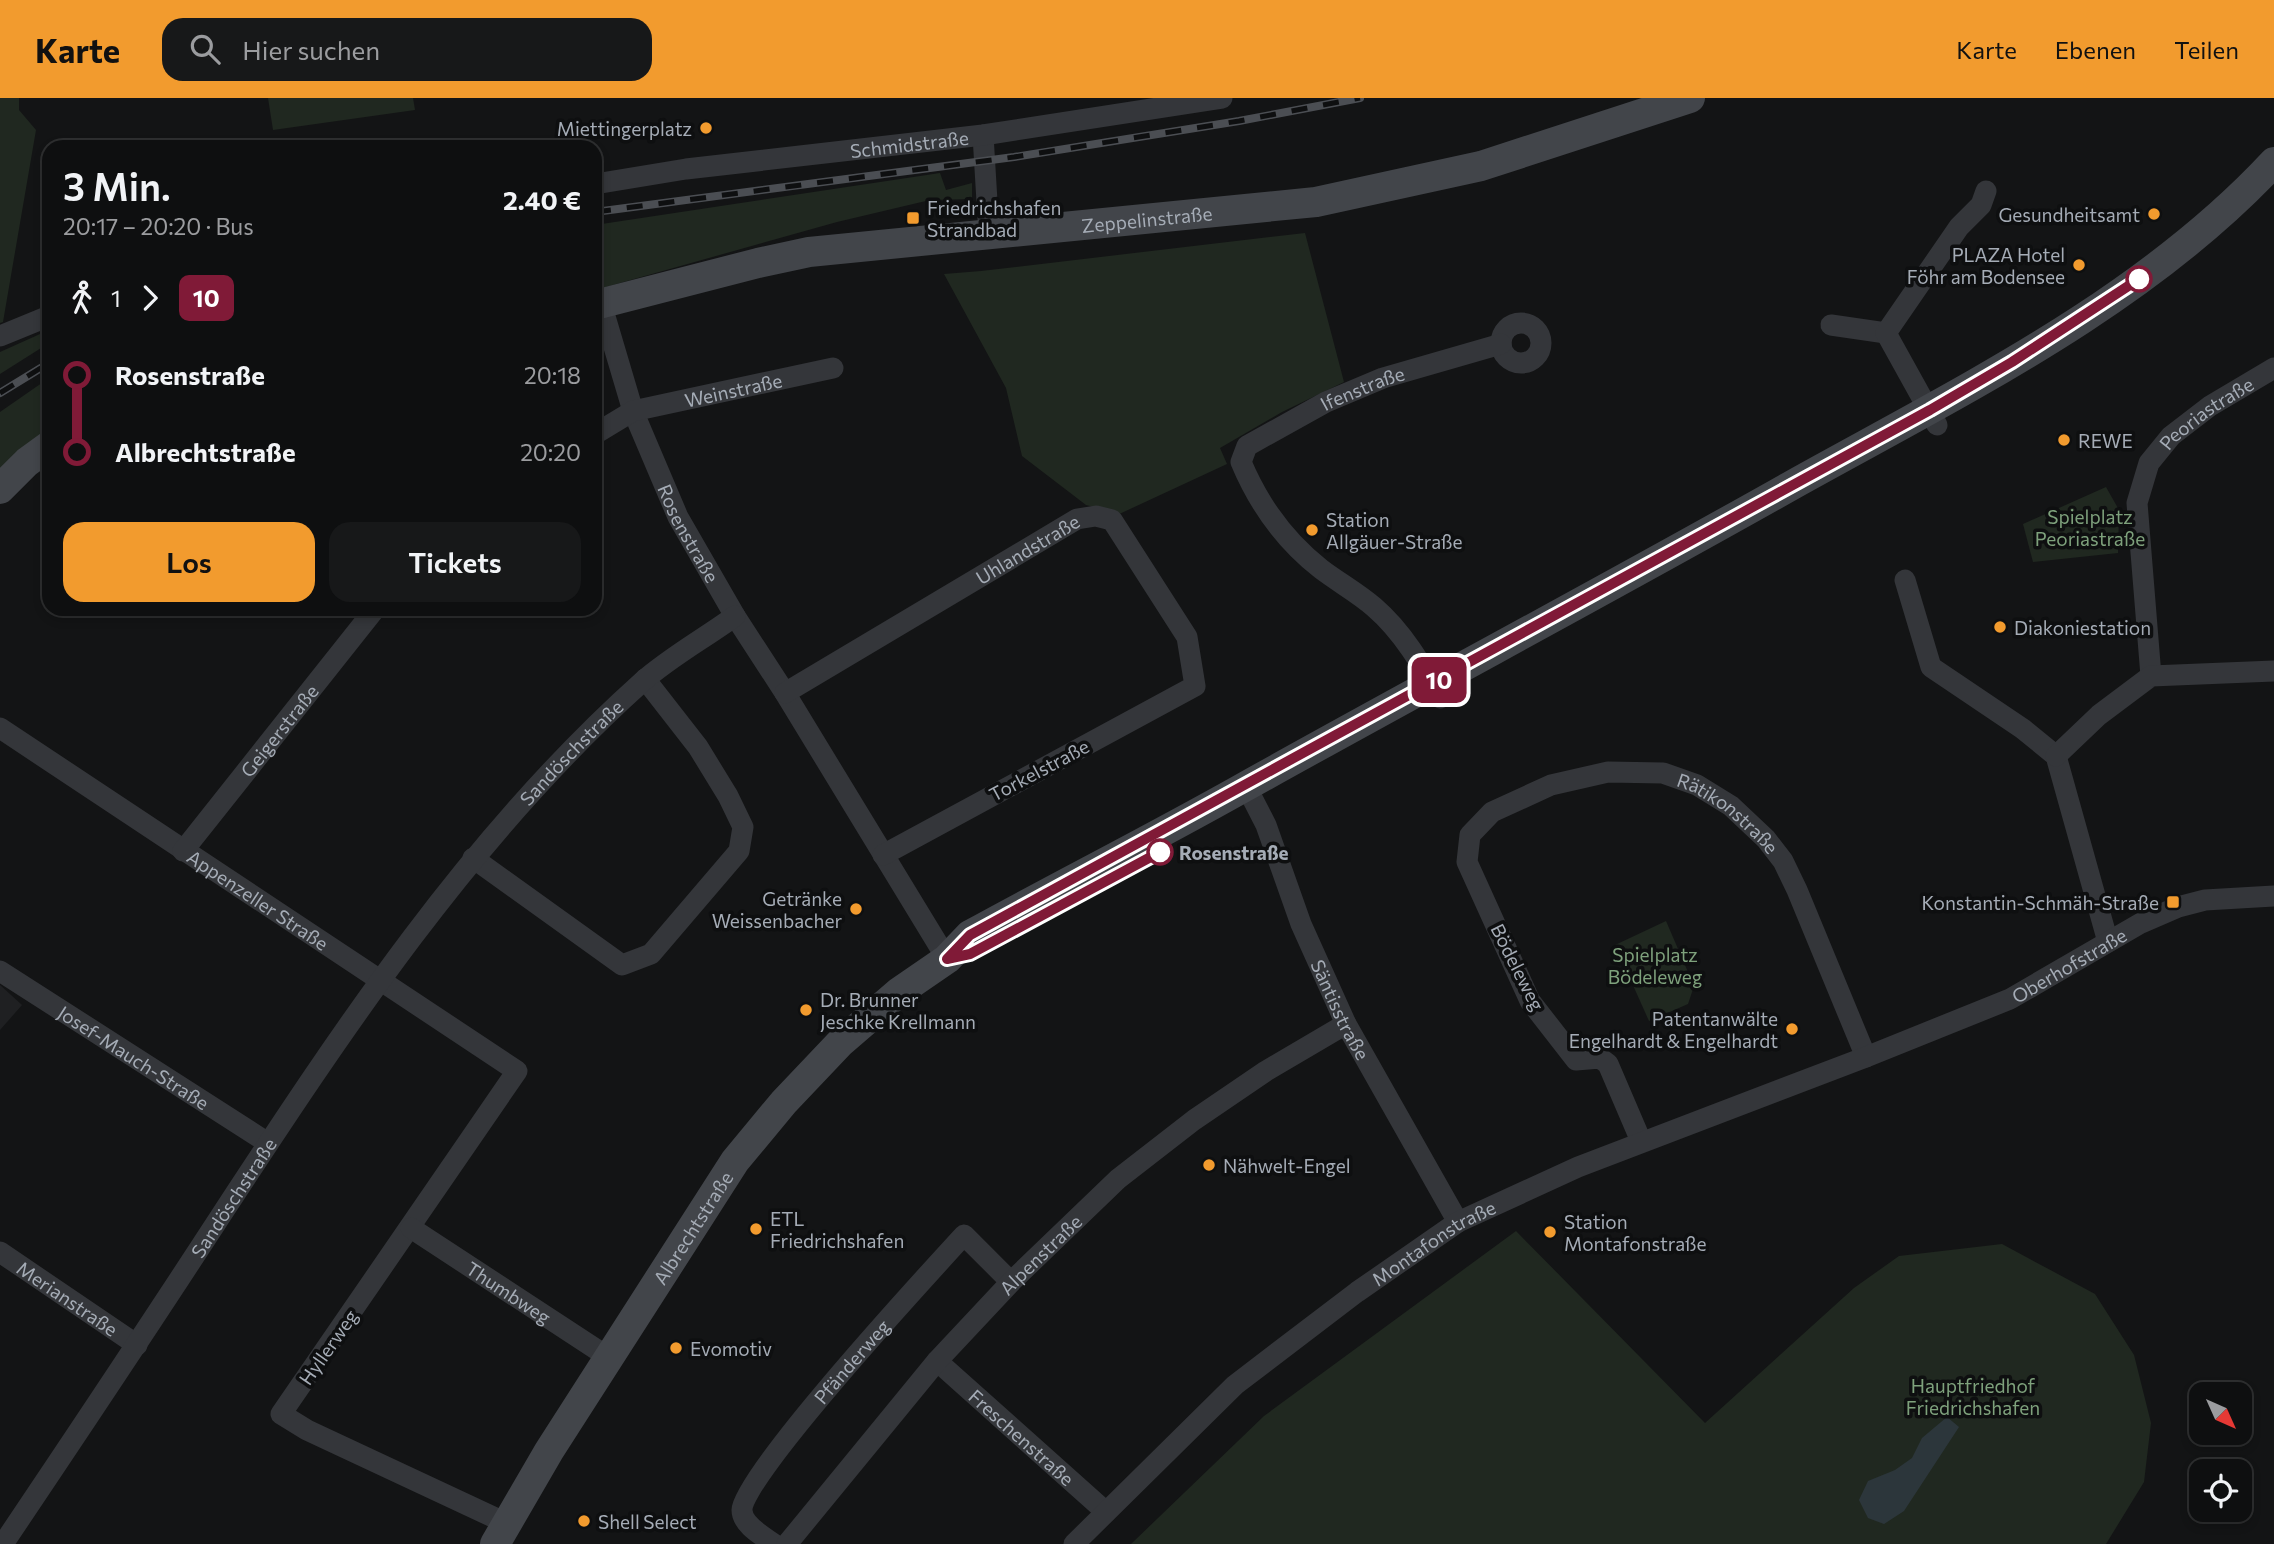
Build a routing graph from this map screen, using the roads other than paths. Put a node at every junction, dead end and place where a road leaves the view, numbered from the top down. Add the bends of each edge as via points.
1 (1221, 98) edge
2 (1690, 98) edge
3 (983, 135) junction
4 (2274, 162) edge
5 (602, 183) edge
6 (2274, 189) edge
7 (1986, 191) dead end
8 (989, 235) junction
9 (602, 303) edge
10 (602, 316) edge
11 (42, 319) edge
12 (1831, 326) dead end
13 (1886, 333) junction
14 (0, 336) edge
15 (1501, 344) dead end
16 (833, 368) dead end
17 (2274, 368) edge
18 (633, 411) junction
19 (1933, 417) junction
20 (602, 430) edge
21 (42, 451) edge
22 (0, 489) edge
23 (1905, 580) dead end
24 (369, 616) edge
25 (735, 616) junction
26 (2274, 671) edge
27 (2151, 676) junction
28 (645, 679) junction
29 (1195, 686) joint
30 (1436, 691) junction
31 (785, 693) junction
32 (0, 728) edge
33 (2056, 756) junction
34 (1250, 793) junction
35 (1470, 835) joint
36 (183, 851) junction
37 (883, 855) junction
38 (472, 858) junction
39 (2274, 896) edge
40 (2108, 942) junction
41 (947, 959) junction
42 (0, 971) edge
43 (379, 982) junction
44 (1346, 1024) junction
45 (1866, 1057) junction
46 (517, 1071) joint
47 (1642, 1141) junction
48 (268, 1143) junction
49 (1458, 1222) junction
50 (411, 1228) junction
51 (0, 1252) edge
52 (1011, 1282) junction
53 (137, 1345) junction
54 (608, 1357) junction
55 (937, 1362) junction
56 (1106, 1512) junction
57 (501, 1534) edge
58 (3, 1544) edge
59 (774, 1544) edge
60 (787, 1544) edge
61 (1074, 1544) edge

1 - 3 street, Schmidstraße
2 - 8 main road, Zeppelinstraße via 1480,166 1316,202
3 - 5 street, Schmidstraße
3 - 8 street
4 - 19 main road, Albrechtstraße via 2214,220 2139,279
6 - 19 main road, Albrechtstraße via 2203,251 2082,339
7 - 13 street via 1981,205 1959,227
8 - 9 main road, Zeppelinstraße via 809,252
10 - 18 street, Rosenstraße
11 - 14 street
12 - 13 street
13 - 19 street
15 - 30 street, Ifenstraße via 1384,378 1326,402 1247,446 1241,462 1268,516 1320,568 1383,616 1402,636
16 - 18 street, Weinstraße
17 - 27 street, Peoriastraße via 2181,428 2149,463 2137,503
18 - 20 street
18 - 25 street, Rosenstraße via 678,517
19 - 30 main road, Albrechtstraße
21 - 22 main road
23 - 33 street via 1931,667
24 - 36 street, Geigerstraße
25 - 28 street, Sandöschstraße
25 - 31 street, Rosenstraße
26 - 27 street
27 - 33 street via 2099,715
28 - 38 street, Sandöschstraße via 566,755
28 - 38 street via 698,747 743,827 739,851 651,954 622,965
29 - 31 street, Uhlandstraße via 1187,637 1112,520 1096,516 1056,530
29 - 37 street, Torkelstraße
30 - 34 main road, Albrechtstraße
31 - 37 street, Rosenstraße
32 - 36 street, Appenzeller Straße
33 - 40 street
34 - 41 main road, Albrechtstraße via 970,954
34 - 44 street, Säntisstraße
35 - 45 street, Rätikonstraße via 1492,812 1539,790 1608,772 1663,773 1697,785 1731,806 1783,861
35 - 47 street, Bödeleweg via 1467,862 1530,1001 1576,1060 1600,1058 1608,1064
36 - 43 street, Appenzeller Straße
37 - 41 street, Rosenstraße
38 - 43 street, Sandöschstraße
39 - 40 street, Oberhofstraße via 2194,903 2141,923
40 - 45 street, Oberhofstraße via 2010,999
41 - 54 main road, Albrechtstraße via 899,992 840,1043 784,1102 734,1161
42 - 48 street, Josef-Mauch-Straße
43 - 46 street, Appenzeller Straße
43 - 48 street, Sandöschstraße
44 - 49 street, Säntisstraße
44 - 52 street, Alpenstraße via 1266,1070 1172,1137 1118,1179
45 - 47 street, Montafonstraße
46 - 50 street, Hyllerweg
47 - 49 street, Montafonstraße
48 - 53 street, Sandöschstraße
49 - 56 street, Montafonstraße via 1235,1385
50 - 54 street, Thumbweg
50 - 57 street, Hyllerweg via 282,1414
51 - 53 street, Merianstraße
52 - 55 street, Alpenstraße
52 - 59 street, Pfänderweg via 964,1235 874,1333 777,1452 743,1502 741,1513 747,1523
53 - 58 street, Sandöschstraße
54 - 57 main road, Albrechtstraße
55 - 56 street, Freschenstraße
55 - 60 street, Alpenstraße
56 - 61 street, Montafonstraße

